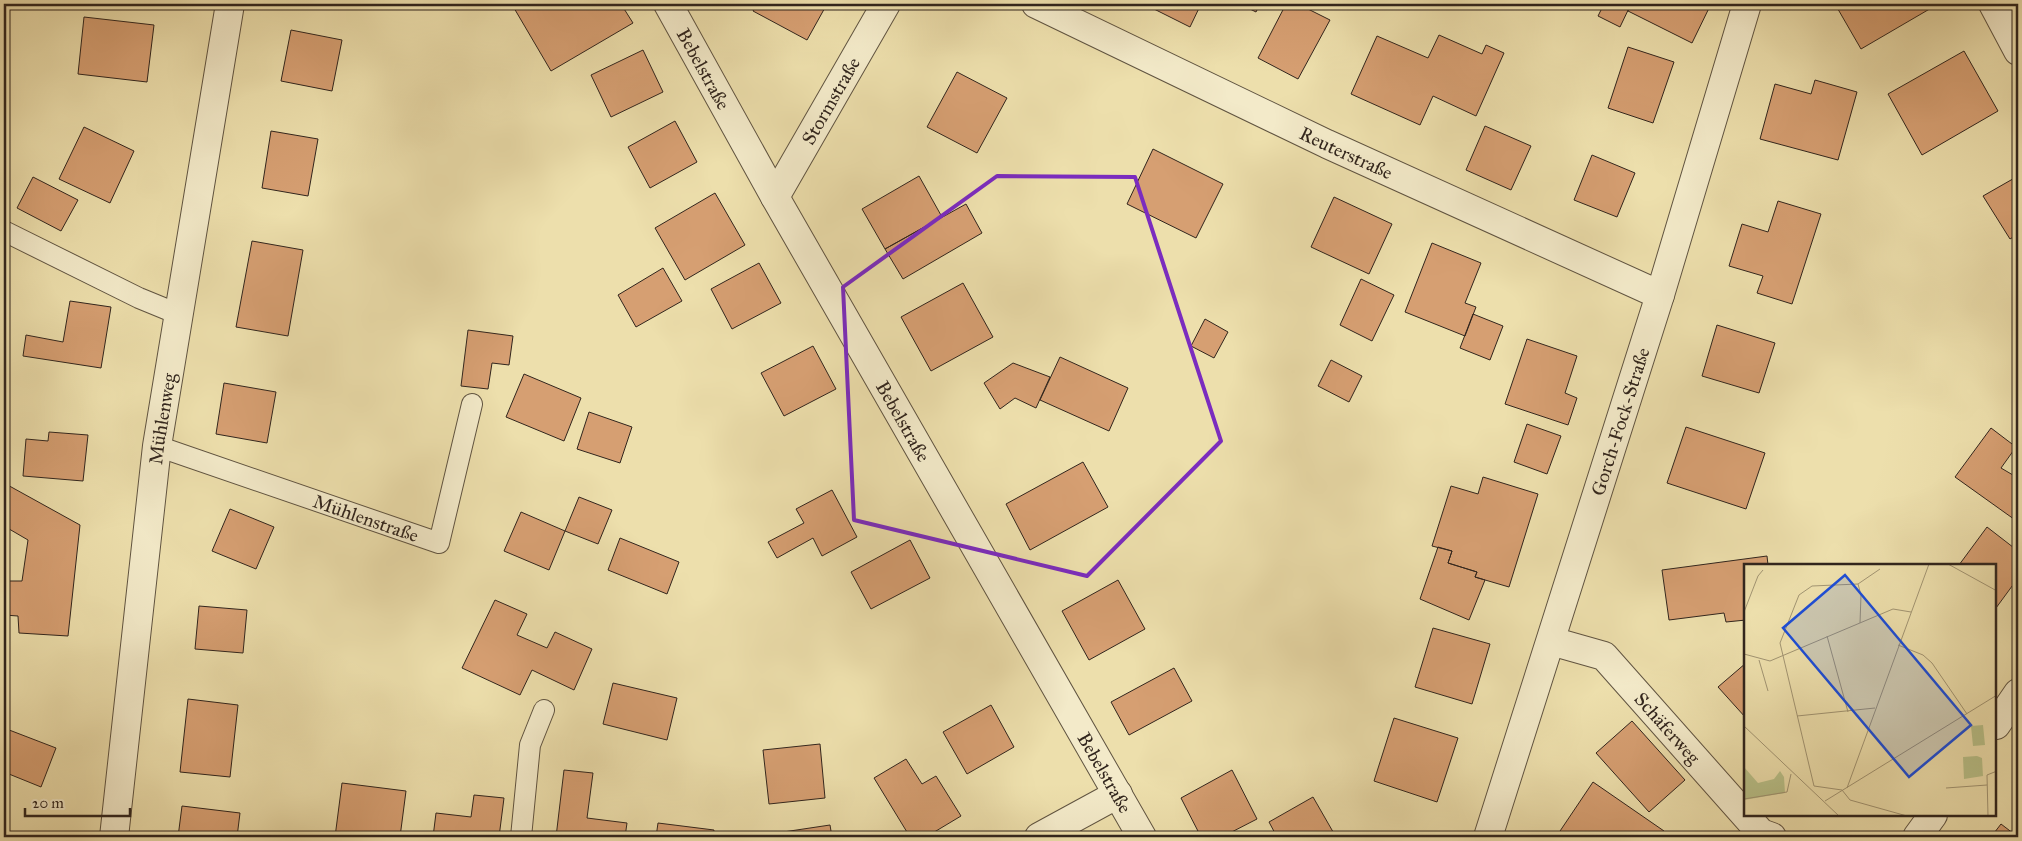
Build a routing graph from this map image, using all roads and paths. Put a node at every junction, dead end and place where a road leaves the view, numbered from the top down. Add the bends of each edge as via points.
1 (230, 4) edge
2 (668, 4) edge
3 (886, 4) edge
4 (1036, 4) edge
5 (1746, 4) edge
6 (1993, 4) edge
7 (2018, 51) edge
8 (775, 197) junction
9 (4, 231) edge
10 (1660, 295) junction
11 (178, 314) junction
12 (472, 404) dead end
13 (156, 446) junction
14 (1551, 641) junction
15 (2018, 693) edge
16 (544, 710) dead end
17 (1997, 724) edge
18 (1118, 794) junction
19 (1744, 814) edge
20 (1746, 816) edge
21 (1932, 816) edge
22 (114, 837) edge
23 (521, 837) edge
24 (1038, 837) edge
25 (1142, 837) edge
26 (1488, 837) edge
27 (1772, 837) edge
28 (1917, 837) edge

1 - 11 street, Mühlenweg
2 - 8 street, Bebelstraße
3 - 8 street, Stormstraße
4 - 10 street, Reuterstraße via 1327,144
5 - 10 street, Gorch-Fock-Straße
6 - 7 street
8 - 18 street, Bebelstraße
9 - 11 lane
10 - 14 street, Gorch-Fock-Straße
11 - 13 street, Mühlenweg
12 - 13 lane, Mühlenstraße via 440,543
13 - 22 street, Mühlenweg
14 - 19 street, Schäferweg via 1604,656
14 - 26 street, Gorch-Fock-Straße
15 - 17 street
16 - 23 lane via 530,745
18 - 24 street
18 - 25 street, Bebelstraße
20 - 27 street, Schäferweg via 1761,833
21 - 28 street

